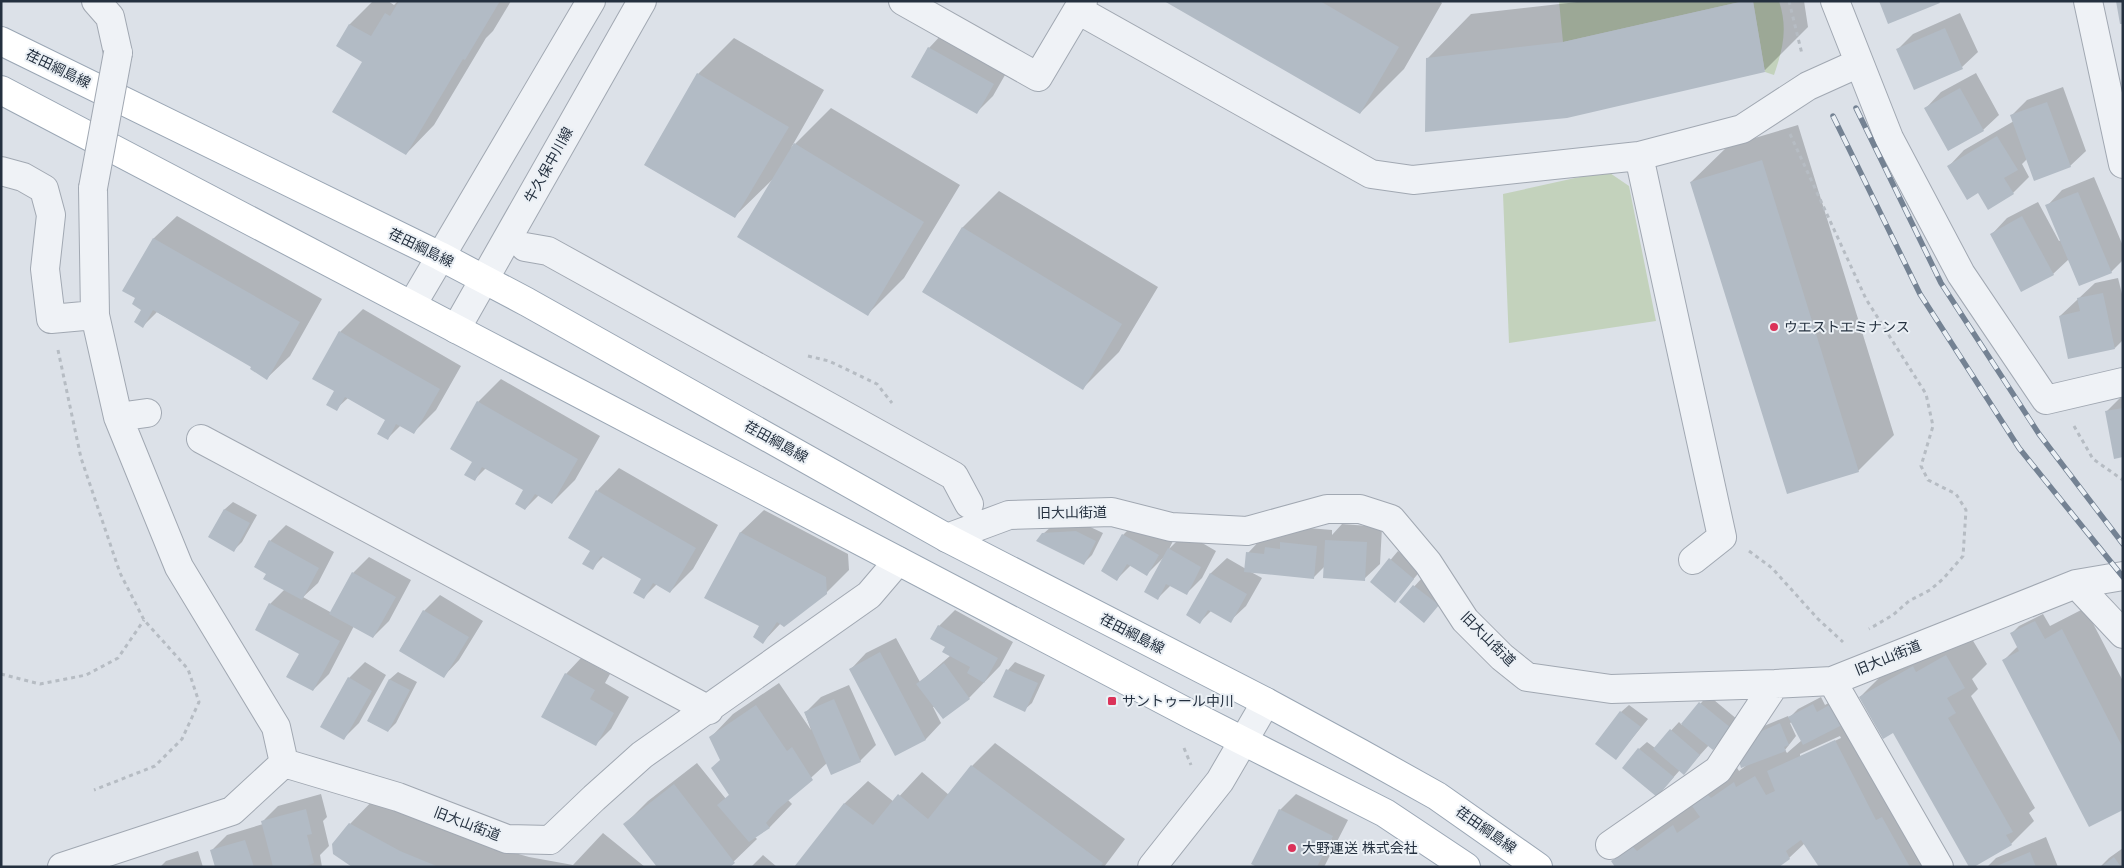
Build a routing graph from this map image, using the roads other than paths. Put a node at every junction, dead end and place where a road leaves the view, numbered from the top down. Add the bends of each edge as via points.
1 (96, 1) edge
2 (591, 1) edge
3 (642, 1) edge
4 (903, 1) edge
5 (1835, 1) edge
6 (2088, 1) edge
7 (1081, 6) edge
8 (1, 41) edge
9 (1860, 63) junction
10 (1, 90) edge
11 (1639, 156) junction
12 (2123, 164) edge
13 (1, 171) edge
14 (525, 247) dead end
15 (440, 256) junction
16 (485, 280) junction
17 (412, 305) junction
18 (96, 315) junction
19 (456, 329) junction
20 (2123, 382) edge
21 (148, 413) dead end
22 (118, 417) junction
23 (201, 439) dead end
24 (969, 504) dead end
25 (947, 538) junction
26 (1693, 560) dead end
27 (898, 561) junction
28 (2123, 576) edge
29 (2076, 584) junction
30 (2123, 634) edge
31 (1832, 680) junction
32 (1775, 684) junction
33 (1266, 702) junction
34 (708, 710) junction
35 (1244, 742) junction
36 (284, 763) junction
37 (1610, 845) dead end
38 (62, 867) edge
39 (1152, 867) edge
40 (1466, 867) edge
41 (1538, 867) edge
42 (1939, 867) edge

1 - 18 street, bridge via 110,17 118,53 93,188
2 - 15 street
3 - 16 street, 牛久保中川線
4 - 7 street via 1038,77
5 - 9 street
6 - 12 street
7 - 11 street via 1371,174 1413,180
8 - 15 main road, 荏田綱島線
9 - 11 street via 1808,86 1742,129
9 - 20 street via 1889,138 1961,274 2046,400
10 - 17 main road
11 - 26 street via 1722,537
13 - 18 street via 23,177 44,189 51,215 45,269 51,319
14 - 24 street via 548,251 954,476
15 - 16 main road, 荏田綱島線
15 - 17 street
16 - 19 street, 牛久保中川線
16 - 25 main road, 荏田綱島線
17 - 19 main road
18 - 22 street
19 - 27 main road
21 - 22 street
22 - 36 street via 179,567 276,727
23 - 34 street
25 - 32 street, 旧大山街道 via 1009,515 1112,512 1171,527 1247,531 1327,509 1360,509 1391,519 1428,563 1465,620 1502,657 1528,676 1611,689
25 - 33 main road, 荏田綱島線
27 - 34 street, 旧大山街道 via 869,595
27 - 35 main road
28 - 29 street, 旧大山街道
29 - 30 street
29 - 31 street, 旧大山街道
31 - 32 street, 旧大山街道
31 - 42 street
32 - 37 street via 1718,770
33 - 35 street
33 - 41 main road, 荏田綱島線 via 1436,796
34 - 36 street, 旧大山街道 via 642,755 550,840 507,839 398,797
35 - 39 street via 1220,781
35 - 40 main road via 1385,813
36 - 38 street via 232,811

